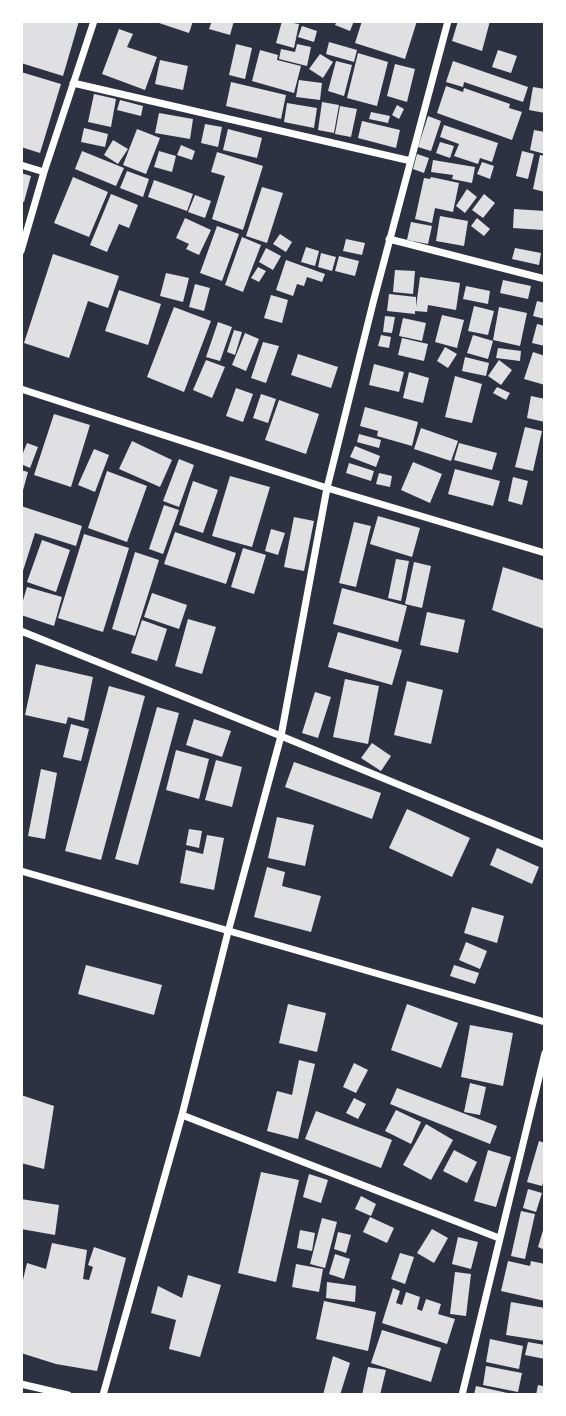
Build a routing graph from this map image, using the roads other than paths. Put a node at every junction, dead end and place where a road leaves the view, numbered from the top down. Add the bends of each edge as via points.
1 (94, 21) edge
2 (448, 21) edge
3 (73, 83) junction
4 (411, 161) junction
5 (21, 165) edge
6 (44, 172) junction
7 (389, 239) junction
8 (21, 251) edge
9 (545, 279) edge
10 (21, 389) edge
11 (327, 488) junction
12 (545, 553) edge
13 (21, 631) edge
14 (281, 736) junction
15 (545, 845) edge
16 (21, 872) edge
17 (228, 932) junction
18 (545, 1023) edge
19 (545, 1053) edge
20 (182, 1115) junction
21 (499, 1238) junction
22 (21, 1384) edge
23 (68, 1395) edge
24 (103, 1395) edge
25 (462, 1395) edge

1 - 3 street
2 - 4 street
3 - 4 street
3 - 6 street
4 - 7 street
5 - 6 street
6 - 8 street
7 - 9 street
7 - 11 street
10 - 11 street
11 - 12 street
11 - 14 street
13 - 14 street
14 - 15 street
14 - 17 street
16 - 17 street
17 - 18 street
17 - 20 street
19 - 21 street
20 - 21 street
20 - 24 street
21 - 25 street
22 - 23 street

